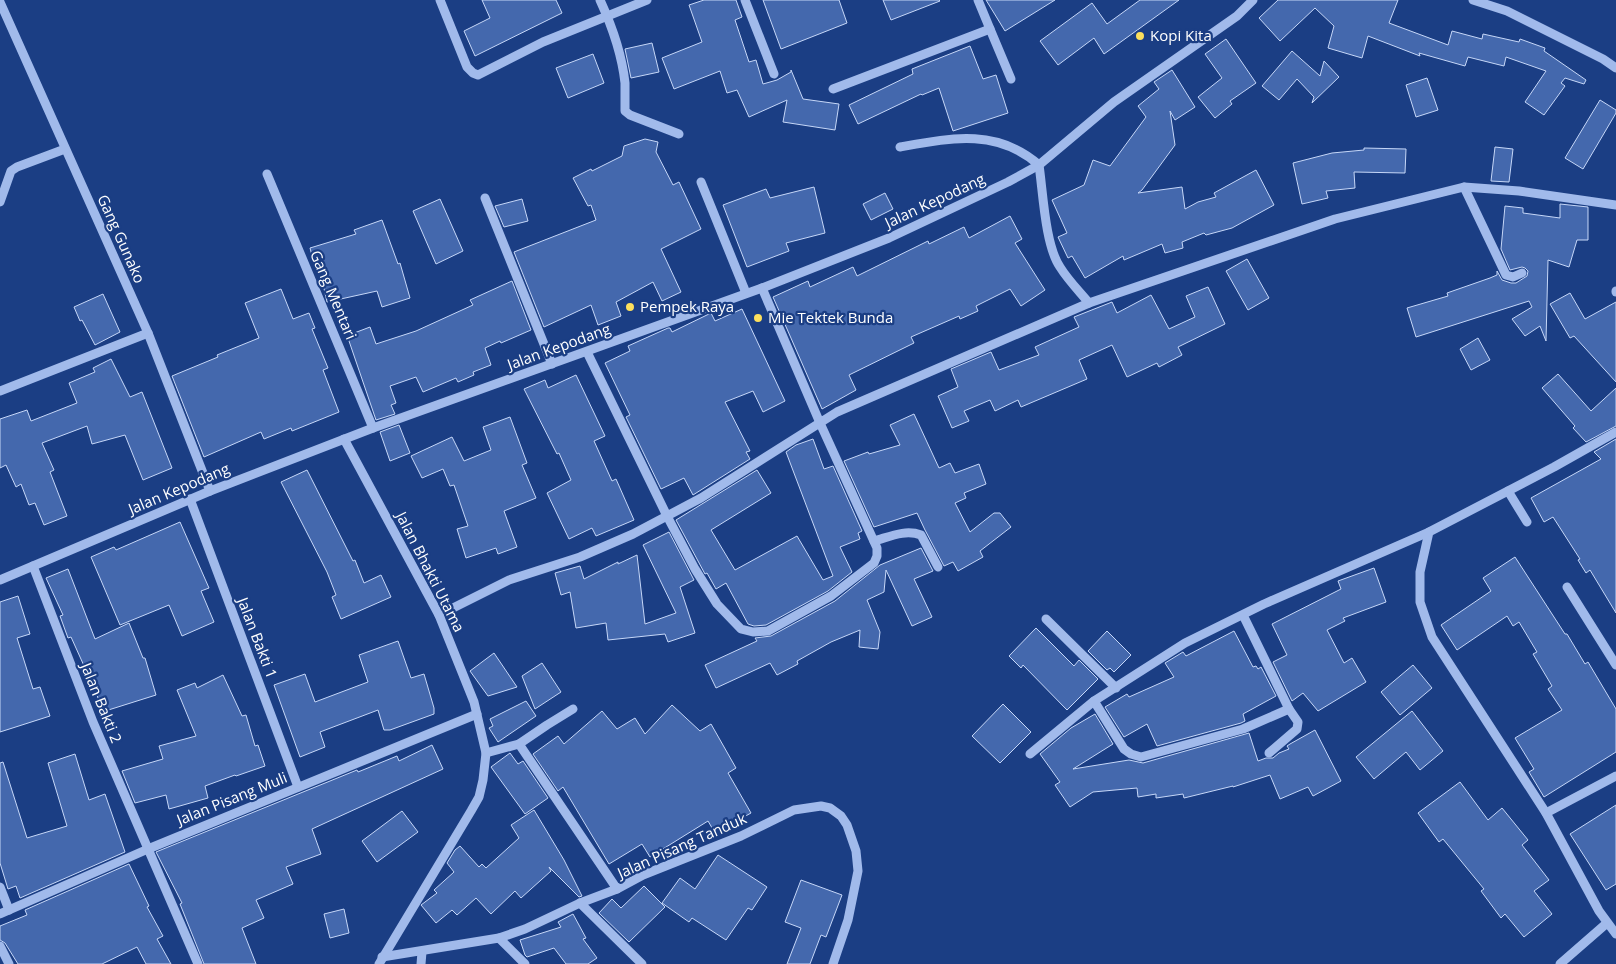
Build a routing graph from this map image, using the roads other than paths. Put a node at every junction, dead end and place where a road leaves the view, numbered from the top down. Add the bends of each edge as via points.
1 (440, 0) edge
2 (600, 0) edge
3 (647, 0) edge
4 (745, 0) edge
5 (978, 0) edge
6 (1253, 0) edge
7 (1473, 0) edge
8 (0, 2) edge
9 (607, 15) junction
10 (990, 29) junction
11 (1616, 68) edge
12 (774, 74) dead end
13 (1011, 79) dead end
14 (833, 89) dead end
15 (679, 134) dead end
16 (900, 147) dead end
17 (66, 149) junction
18 (1039, 165) junction
19 (267, 174) dead end
20 (701, 182) dead end
21 (1464, 187) junction
22 (485, 198) dead end
23 (0, 202) edge
24 (1616, 205) edge
25 (1522, 273) dead end
26 (762, 288) junction
27 (746, 293) junction
28 (1089, 303) junction
29 (148, 334) junction
30 (587, 352) junction
31 (552, 364) junction
32 (0, 391) edge
33 (820, 423) junction
34 (373, 428) junction
35 (1616, 432) edge
36 (344, 439) junction
37 (210, 491) junction
38 (1508, 491) junction
39 (190, 499) junction
40 (667, 516) junction
41 (1528, 522) dead end
42 (1429, 532) junction
43 (874, 541) junction
44 (33, 566) junction
45 (938, 567) dead end
46 (0, 580) edge
47 (1567, 587) dead end
48 (439, 615) junction
49 (1243, 615) junction
50 (1046, 619) dead end
51 (1615, 660) edge
52 (1116, 688) junction
53 (1094, 701) junction
54 (1290, 708) junction
55 (573, 710) dead end
56 (477, 714) junction
57 (519, 744) junction
58 (486, 753) junction
59 (1268, 753) dead end
60 (1030, 754) dead end
61 (1616, 776) edge
62 (298, 787) junction
63 (1546, 814) junction
64 (148, 849) junction
65 (0, 887) edge
66 (617, 889) junction
67 (580, 903) junction
68 (9, 910) junction
69 (0, 914) edge
70 (1607, 923) junction
71 (1616, 934) edge
72 (499, 938) junction
73 (0, 946) edge
74 (422, 952) junction
75 (381, 961) edge
76 (8, 964) edge
77 (198, 964) edge
78 (421, 964) edge
79 (525, 964) edge
80 (642, 964) edge
81 (833, 964) edge
82 (1560, 964) edge

1 - 9 street via 467,67 478,75 543,42
2 - 9 street
3 - 9 street
4 - 12 street
5 - 10 street
6 - 18 street, Jalan Kepodang via 1237,16 1114,102
7 - 11 street via 1507,11
8 - 17 street, Gang Gunako
9 - 15 street via 620,56 625,111
10 - 13 street
10 - 14 street
16 - 18 street via 943,139 982,138 1006,144
17 - 23 street via 11,171
17 - 29 street, Gang Gunako
18 - 26 street, Jalan Kepodang via 890,238
18 - 28 street via 1051,243 1059,265
19 - 34 street, Gang Mentari
20 - 27 street
21 - 24 street
21 - 25 street via 1502,269 1510,277
21 - 28 street via 1335,219
22 - 31 street
26 - 27 street, Jalan Kepodang
26 - 33 street
27 - 30 street, Jalan Kepodang
28 - 33 street via 837,412
29 - 32 street
29 - 37 street, Gang Gunako
30 - 31 street, Jalan Kepodang
30 - 40 street
31 - 34 street, Jalan Kepodang
33 - 40 street
33 - 43 street
34 - 36 street, Jalan Kepodang
35 - 38 street
36 - 37 street, Jalan Kepodang
36 - 48 street, Jalan Bhakti Utama
37 - 39 street, Jalan Kepodang
38 - 41 street
38 - 42 street
39 - 44 street, Jalan Kepodang
39 - 62 street, Jalan Bakti 1
40 - 43 street via 717,604 741,629 753,632 768,631 831,596 874,563 878,556
40 - 48 street via 580,557 509,580
42 - 49 street
42 - 63 street via 1420,572 1420,602 1432,637
43 - 45 street via 896,534 912,532 921,535
44 - 46 street, Jalan Kepodang
44 - 64 street, Jalan Bakti 2 via 93,722
47 - 51 street
48 - 56 street, Jalan Bhakti Utama
49 - 52 street via 1186,643
49 - 54 street
50 - 52 street
52 - 53 street
53 - 54 street via 1124,749 1141,757 1243,729
53 - 60 street
54 - 59 street via 1298,722 1297,729
55 - 57 street
56 - 58 street, Jalan Bhakti Utama
56 - 62 street, Jalan Pisang Muli
57 - 58 street
57 - 66 street
58 - 75 street, Jalan Bhakti Utama via 483,780 471,811
61 - 63 street
62 - 64 street, Jalan Pisang Muli
63 - 70 street
64 - 68 street, Jalan Pisang Muli
64 - 77 street, Jalan Bakti 2
65 - 68 street
66 - 67 street, Jalan Pisang Tanduk
66 - 81 street, Jalan Pisang Tanduk via 794,810 830,808 847,825 858,871 848,920
67 - 72 street, Jalan Pisang Tanduk via 525,930
67 - 80 street
68 - 69 street, Jalan Pisang Muli
70 - 71 street
70 - 82 street
72 - 74 street, Jalan Pisang Tanduk
72 - 79 street
73 - 76 street
74 - 75 street, Jalan Pisang Tanduk
74 - 78 street

